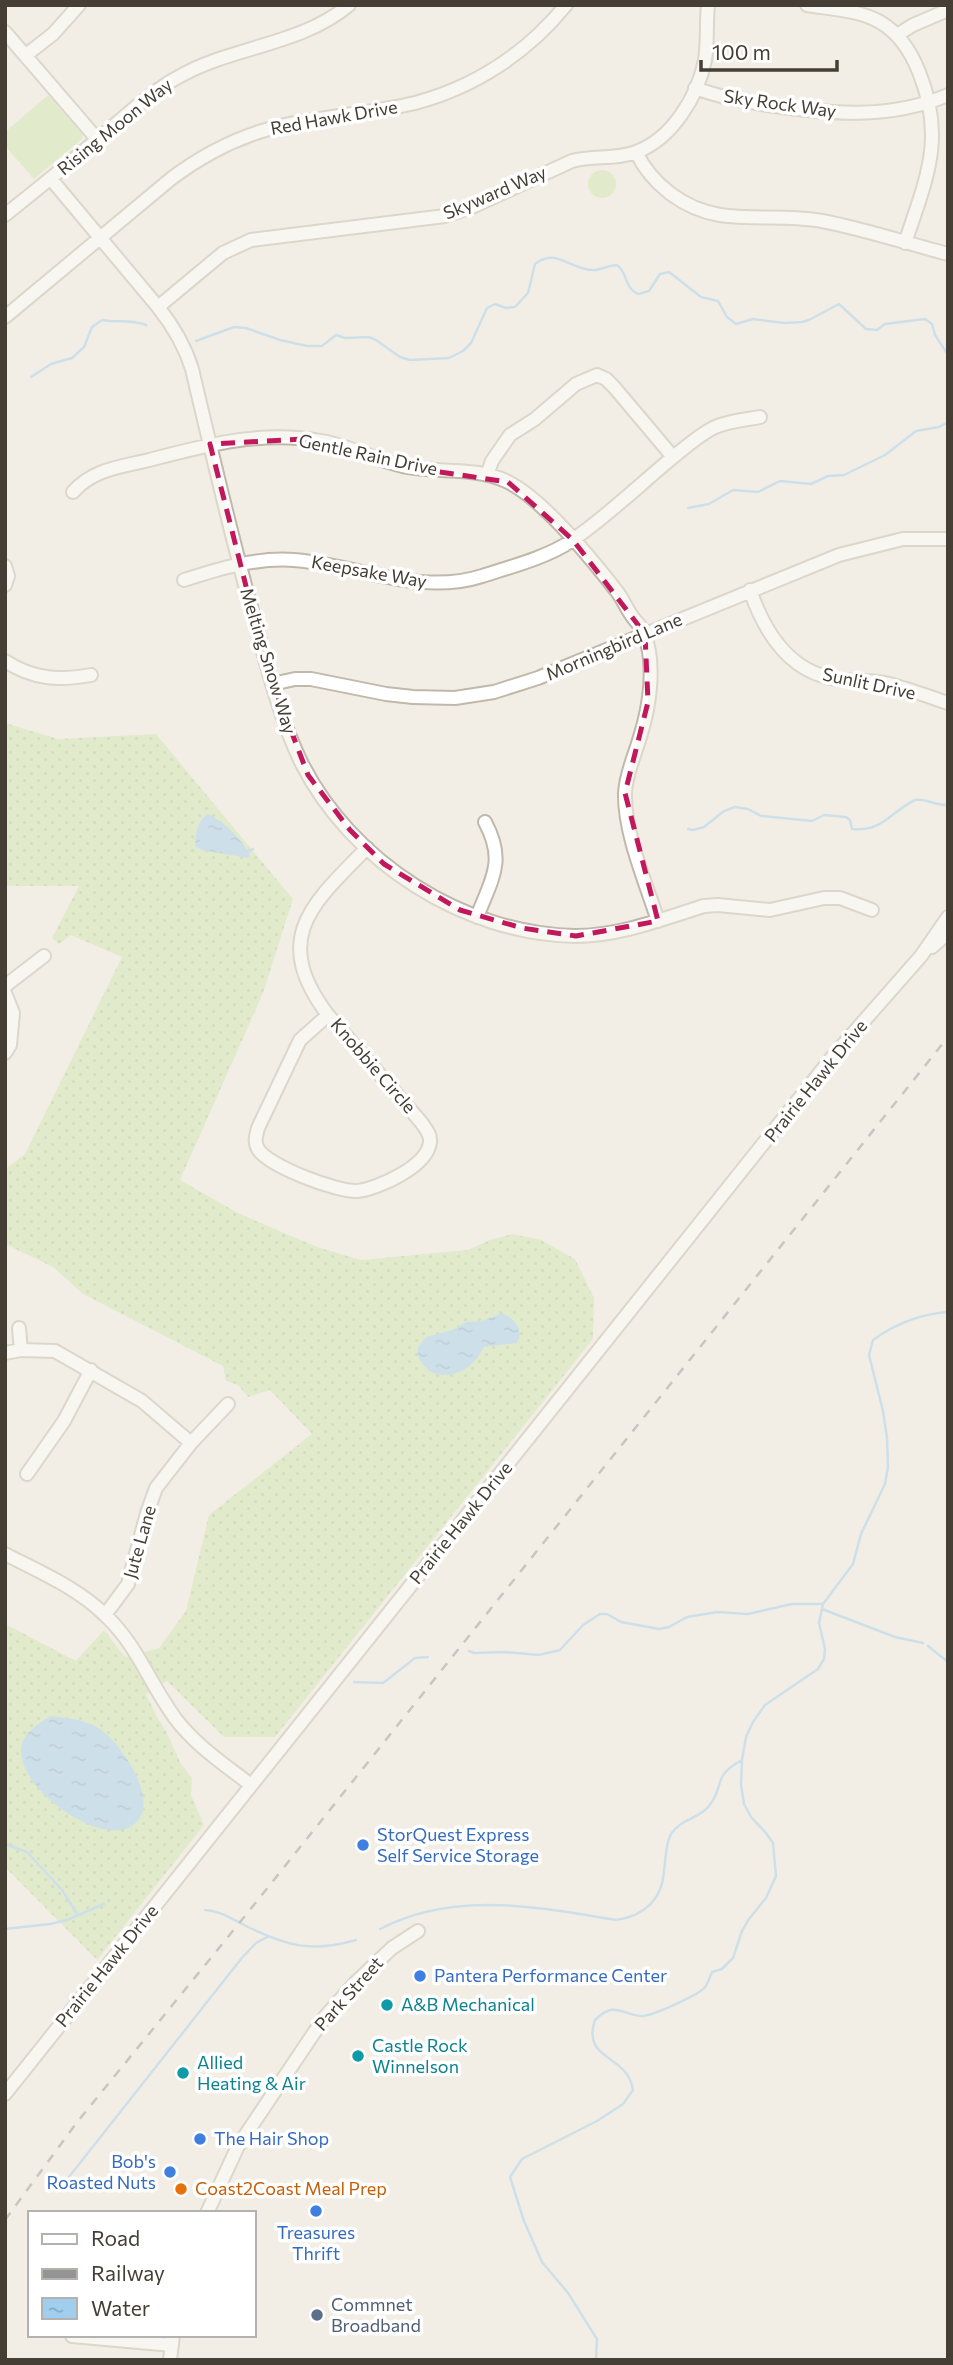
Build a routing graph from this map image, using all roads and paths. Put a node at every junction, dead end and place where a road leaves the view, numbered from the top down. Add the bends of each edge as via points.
1 (79, 5) edge
2 (349, 5) edge
3 (566, 5) edge
4 (708, 5) edge
5 (807, 5) edge
6 (948, 10) edge
7 (5, 32) edge
8 (897, 35) junction
9 (26, 55) junction
10 (695, 88) junction
11 (948, 95) edge
12 (930, 103) junction
13 (97, 139) junction
14 (636, 152) junction
15 (51, 179) junction
16 (5, 215) edge
17 (100, 238) junction
18 (905, 243) junction
19 (948, 254) edge
20 (158, 307) junction
21 (5, 317) edge
22 (760, 417) dead end
23 (210, 444) junction
24 (673, 457) junction
25 (487, 475) junction
26 (73, 492) dead end
27 (948, 539) edge
28 (573, 540) junction
29 (240, 565) junction
30 (5, 566) edge
31 (184, 580) dead end
32 (5, 585) edge
33 (750, 590) junction
34 (645, 634) junction
35 (5, 661) edge
36 (91, 676) dead end
37 (272, 684) junction
38 (948, 703) edge
39 (485, 822) dead end
40 (367, 848) junction
41 (872, 909) dead end
42 (477, 917) junction
43 (948, 917) edge
44 (658, 921) junction
45 (948, 933) edge
46 (44, 956) dead end
47 (921, 956) junction
48 (5, 986) edge
49 (5, 993) edge
50 (328, 1015) junction
51 (5, 1053) edge
52 (19, 1328) dead end
53 (21, 1350) junction
54 (5, 1353) edge
55 (90, 1370) junction
56 (228, 1404) dead end
57 (191, 1443) junction
58 (27, 1474) dead end
59 (5, 1554) edge
60 (105, 1615) junction
61 (251, 1785) junction
62 (418, 1931) dead end
63 (5, 2094) edge
64 (208, 2211) edge
65 (97, 2337) edge
66 (172, 2340) edge
67 (170, 2360) edge

1 - 9 street
2 - 13 street, Rising Moon Way via 331,20 179,76
3 - 17 street, Red Hawk Drive via 520,51 467,84 416,102 263,131 220,148 172,178
4 - 10 street, Skyward Way via 705,58
5 - 8 street via 867,16
6 - 8 street
7 - 9 street
8 - 12 street via 917,67
9 - 13 street
10 - 12 street, Sky Rock Way via 721,97 831,113 878,112
10 - 14 street, Skyward Way via 672,128
11 - 12 street, Sky Rock Way
12 - 18 street via 934,137 930,167
13 - 15 street, Rising Moon Way
14 - 18 street via 660,186 709,212 808,219
14 - 20 street, Skyward Way via 572,161 445,216 251,240 223,253
15 - 16 street, Rising Moon Way
15 - 17 street, Melting Snow Way
17 - 20 street, Melting Snow Way
17 - 21 street, Red Hawk Drive
18 - 19 street
20 - 23 street, Melting Snow Way via 189,359
22 - 24 street, Keepsake Way via 712,429
23 - 25 street, Gentle Rain Drive via 253,438 306,439 406,467
23 - 26 street, Gentle Rain Drive via 96,473
23 - 29 street, Melting Snow Way
24 - 25 street via 614,387 597,374 576,384 510,435
24 - 28 street, Keepsake Way
25 - 28 street, Gentle Rain Drive via 521,491
27 - 33 street, Morningbird Lane via 884,542
28 - 29 street, Keepsake Way via 559,549 459,582 435,584 292,560
28 - 34 street, Gentle Rain Drive via 615,588
29 - 31 street, Keepsake Way
29 - 37 street, Melting Snow Way
30 - 32 street
33 - 34 street, Morningbird Lane
33 - 38 street, Sunlit Drive via 768,633 806,669 836,679 891,685
34 - 37 street, Morningbird Lane via 538,678 455,698 386,694 311,679
34 - 44 street, Gentle Rain Drive via 650,667 648,702 625,793 632,837
35 - 36 street via 44,678
37 - 40 street, Melting Snow Way via 309,775
39 - 42 street via 497,863
40 - 42 street, Melting Snow Way via 416,887
40 - 50 street via 320,896 303,927 301,964
41 - 44 street, Melting Snow Way via 840,898 824,898 770,910 704,906
42 - 44 street, Melting Snow Way via 576,936 619,932
43 - 47 street, Prairie Hawk Drive
45 - 47 street, Prairie Hawk Drive
46 - 48 street
47 - 61 street, Prairie Hawk Drive via 826,1066
49 - 51 street via 13,1013
50 - 50 street, Knobbie Circle via 430,1136 424,1156 399,1176 373,1188 332,1188 267,1158 257,1147 258,1128 287,1063 300,1040
52 - 53 street
53 - 54 street
53 - 55 street via 55,1351
55 - 57 street via 142,1401
55 - 58 street via 64,1422
56 - 57 street, Jute Lane
57 - 60 street, Jute Lane via 156,1488 128,1584
59 - 60 street via 80,1595
60 - 61 street via 135,1651 175,1717 197,1742
61 - 63 street, Prairie Hawk Drive
62 - 64 street, Park Street via 374,1964 324,2018 238,2146
65 - 66 street
66 - 67 street

